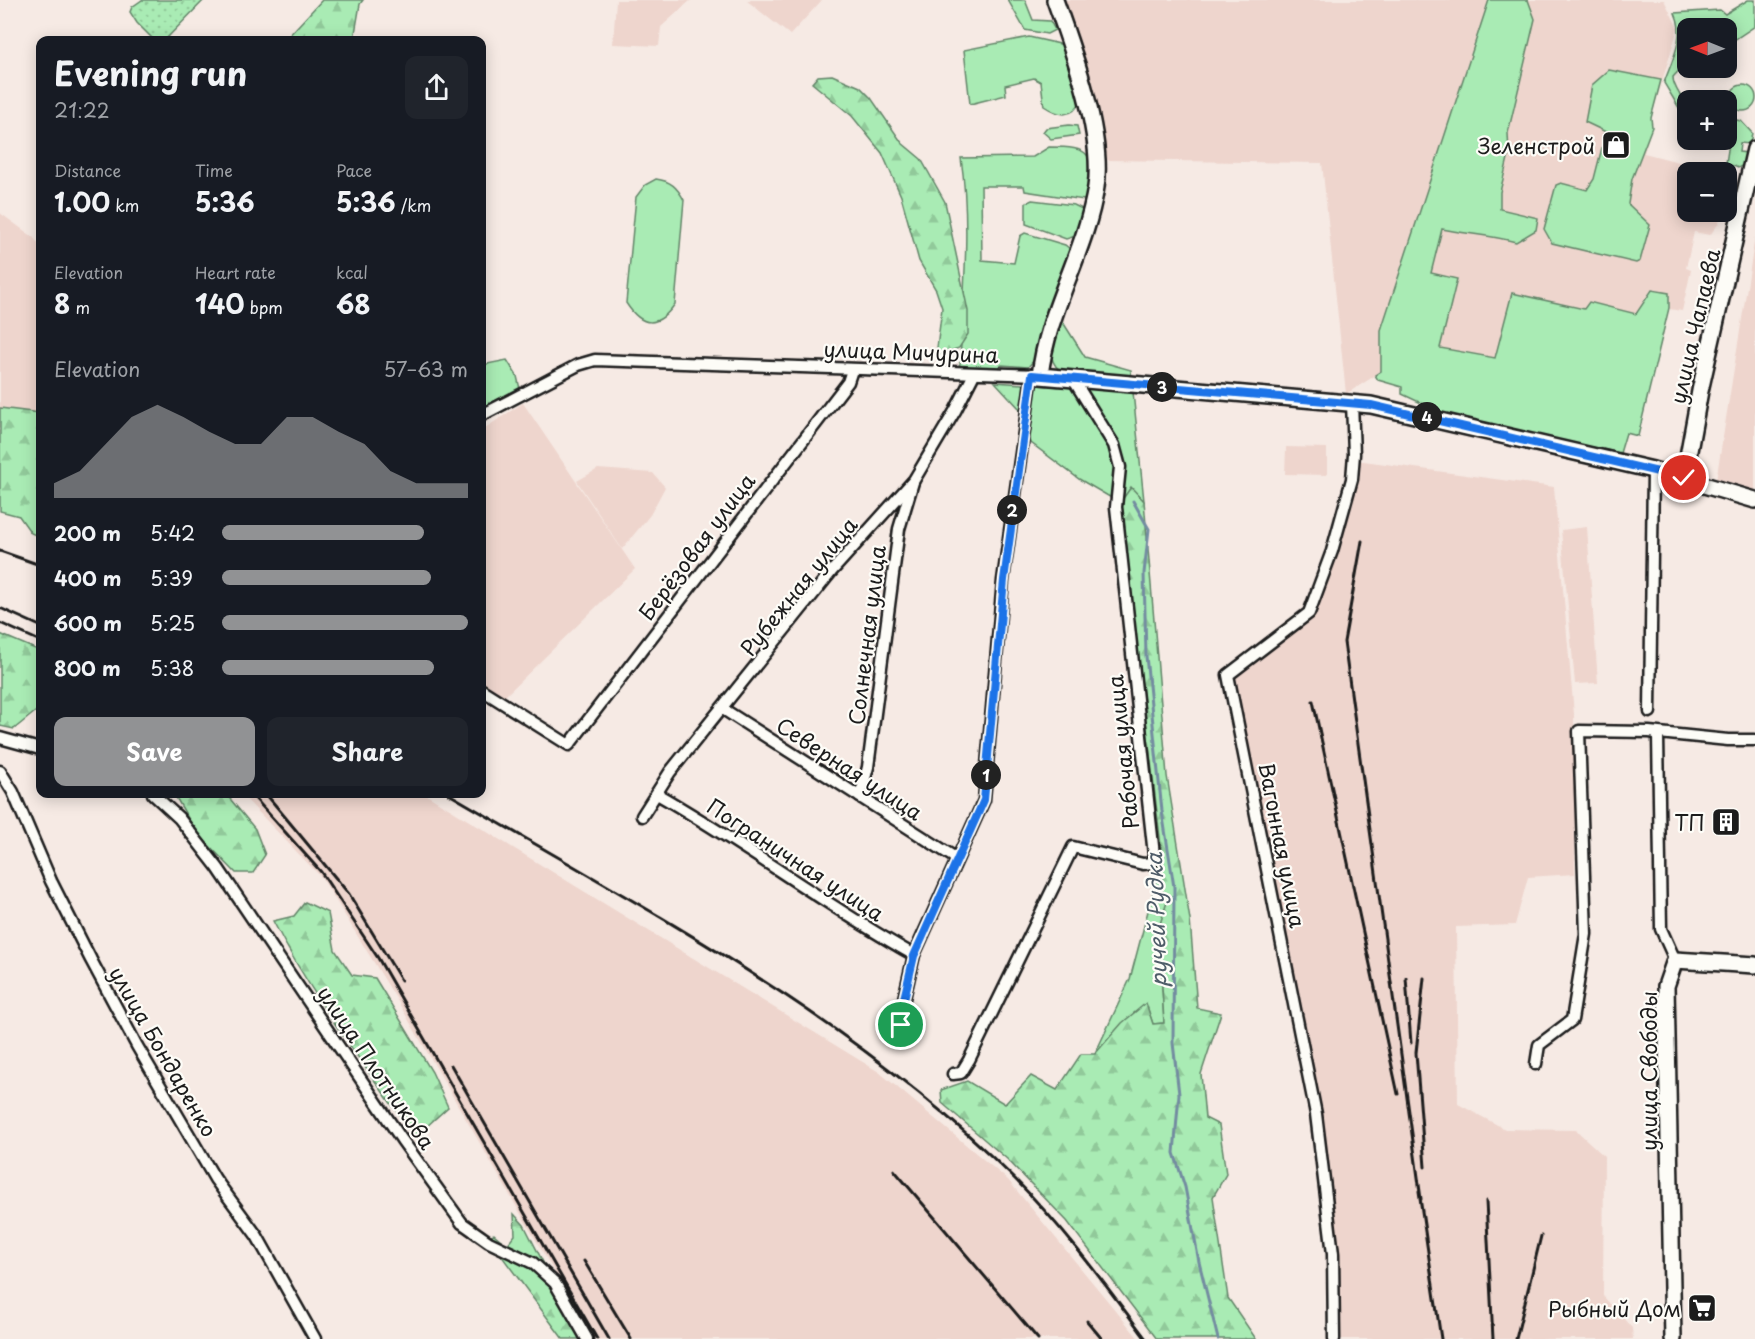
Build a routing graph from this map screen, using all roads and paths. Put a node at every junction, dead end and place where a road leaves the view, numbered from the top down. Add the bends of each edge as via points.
1 (1056, 0) edge
2 (1755, 149) edge
3 (852, 370) junction
4 (974, 374) junction
5 (1036, 375) junction
6 (1073, 379) junction
7 (1352, 403) junction
8 (486, 413) edge
9 (1653, 470) junction
10 (1684, 478) junction
11 (914, 480) junction
12 (1755, 500) edge
13 (486, 693) edge
14 (723, 709) junction
15 (1650, 712) dead end
16 (1658, 735) junction
17 (0, 738) edge
18 (1755, 740) edge
19 (36, 748) edge
20 (0, 771) edge
21 (657, 795) junction
22 (860, 797) junction
23 (157, 798) edge
24 (642, 816) dead end
25 (957, 859) junction
26 (914, 956) junction
27 (1675, 960) junction
28 (1755, 965) edge
29 (905, 1034) dead end
30 (1536, 1064) dead end
31 (953, 1074) dead end
32 (315, 1339) edge
33 (587, 1339) edge
34 (1334, 1339) edge
35 (1673, 1339) edge

1 - 5 main road via 1091,120 1098,164 1094,197
2 - 10 main road, улица Чапаева
3 - 4 street, улица Мичурина
3 - 8 street, улица Мичурина via 595,360 578,364
3 - 13 street, Берёзовая улица via 848,382 569,745
4 - 5 street, улица Мичурина
4 - 11 street, Рубежная улица
5 - 6 main road, улица Мичурина
5 - 25 street via 1004,580 984,800
6 - 7 main road, улица Мичурина
6 - 31 street, Рабочая улица via 1114,445 1120,467 1116,507 1154,855 1152,863 1143,864 1073,847 969,1060 961,1073
7 - 9 main road, улица Мичурина
7 - 34 street, Вагонная улица via 1352,479 1332,551 1308,613 1228,675 1316,1114 1332,1254
9 - 10 main road, улица Мичурина
9 - 15 street
10 - 12 main road, улица Мичурина
11 - 14 street, Рубежная улица via 831,572
11 - 22 street, Солнечная улица via 899,529 868,767
14 - 21 street, Рубежная улица via 670,772
14 - 22 street, Северная улица
16 - 18 street
16 - 27 street via 1661,929
16 - 30 street via 1579,731 1586,934 1572,1020 1539,1045
17 - 19 street
20 - 32 street, улица Бондаренко via 137,1046 215,1179 257,1236
21 - 24 street, Рубежная улица
21 - 26 street, Пограничная улица via 853,922
22 - 25 street, Северная улица
23 - 33 street, улица Плотникова via 218,868 462,1223 489,1242 533,1263 555,1283
25 - 26 street
26 - 29 street via 900,1016
27 - 28 main road
27 - 35 main road, улица Свободы via 1666,986

